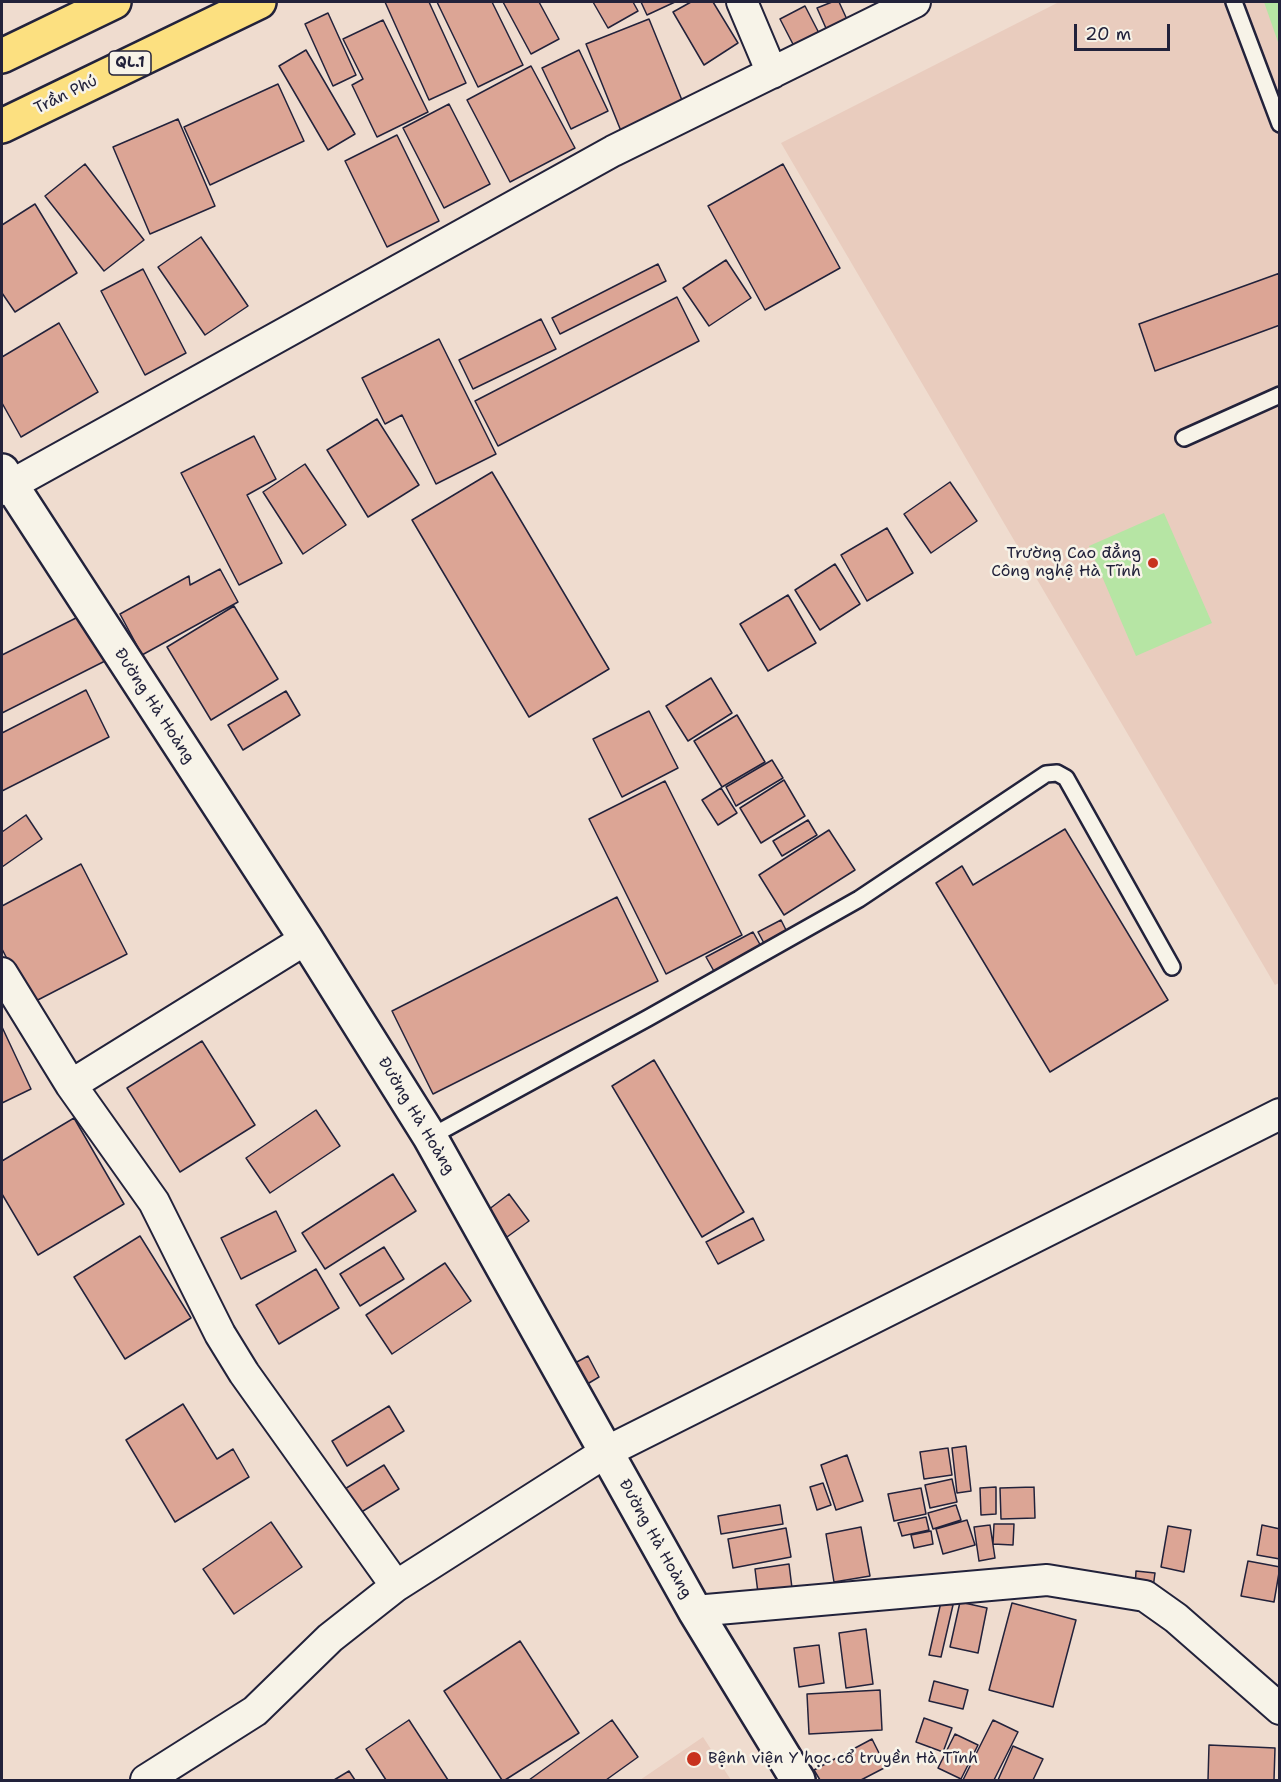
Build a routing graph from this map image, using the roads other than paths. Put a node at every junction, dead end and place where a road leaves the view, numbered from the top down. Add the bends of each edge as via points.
1 (114, 2) edge
2 (260, 2) edge
3 (742, 2) edge
4 (915, 2) edge
5 (1234, 2) edge
6 (2, 56) edge
7 (772, 73) junction
8 (1280, 124) edge
9 (2, 126) edge
10 (1280, 395) edge
11 (1184, 438) dead end
12 (4, 482) edge
13 (306, 939) junction
14 (1172, 967) dead end
15 (2, 973) edge
16 (71, 1085) junction
17 (1280, 1114) edge
18 (430, 1137) junction
19 (606, 1452) junction
20 (396, 1586) junction
21 (694, 1611) junction
22 (1280, 1709) edge
23 (146, 1780) edge
24 (798, 1780) edge

1 - 6 main road
2 - 9 main road, Trần Phú / QL.1
3 - 7 street
4 - 7 street
5 - 8 lane
7 - 12 street via 613,151
10 - 11 lane
12 - 13 street, Đường Hà Hoàng
13 - 16 street
13 - 18 street, Đường Hà Hoàng
14 - 18 lane via 1065,778 1057,773 1046,774 859,899
15 - 16 street
16 - 20 street via 154,1202 220,1334 244,1373
17 - 19 street
18 - 19 street, Đường Hà Hoàng
19 - 20 street
19 - 21 street, Đường Hà Hoàng
20 - 23 street via 330,1638 255,1711
21 - 22 street via 1047,1580 1145,1596 1176,1618
21 - 24 street, Đường Hà Hoàng

